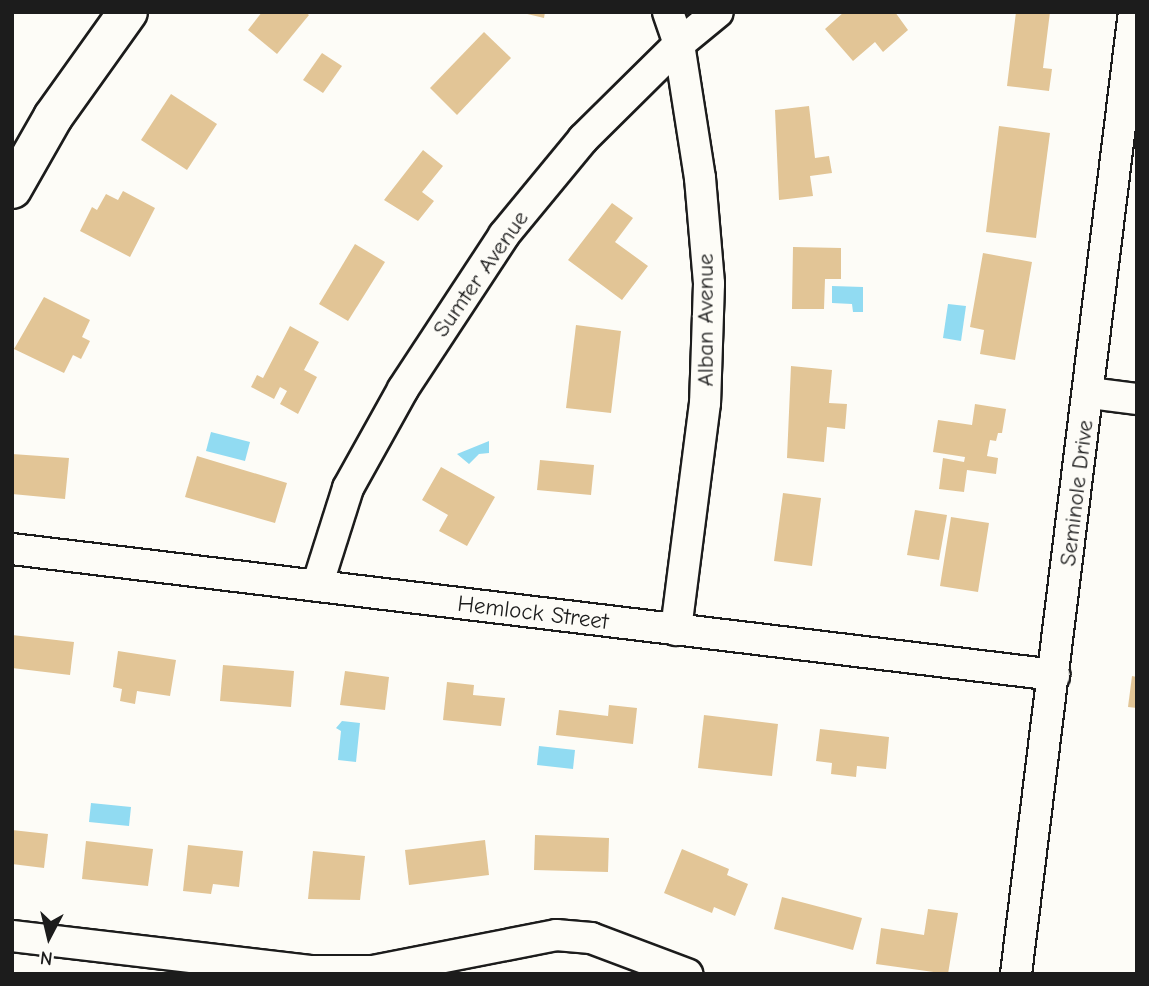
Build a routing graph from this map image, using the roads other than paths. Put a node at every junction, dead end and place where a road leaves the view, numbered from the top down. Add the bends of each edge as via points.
1 (128, 12) edge
2 (668, 12) edge
3 (718, 12) edge
4 (1134, 12) edge
5 (679, 44) junction
6 (12, 189) edge
7 (1090, 393) junction
8 (1137, 399) edge
9 (12, 550) edge
10 (317, 586) junction
11 (676, 630) junction
12 (1054, 675) junction
13 (12, 936) edge
14 (687, 974) edge
15 (1016, 974) edge

1 - 6 main road via 54,117
2 - 5 street, Alban Avenue
3 - 5 street, Sumter Avenue
4 - 7 street, Seminole Drive
5 - 10 street, Sumter Avenue via 583,139 504,235 403,389 348,488
5 - 11 street, Alban Avenue via 700,177 709,284 705,402
7 - 8 street
7 - 12 street, Seminole Drive
9 - 10 street, Hemlock Street
10 - 11 street, Hemlock Street
11 - 12 street, Hemlock Street
12 - 15 street, Seminole Drive
13 - 14 street via 310,971 373,971 556,935 591,938

